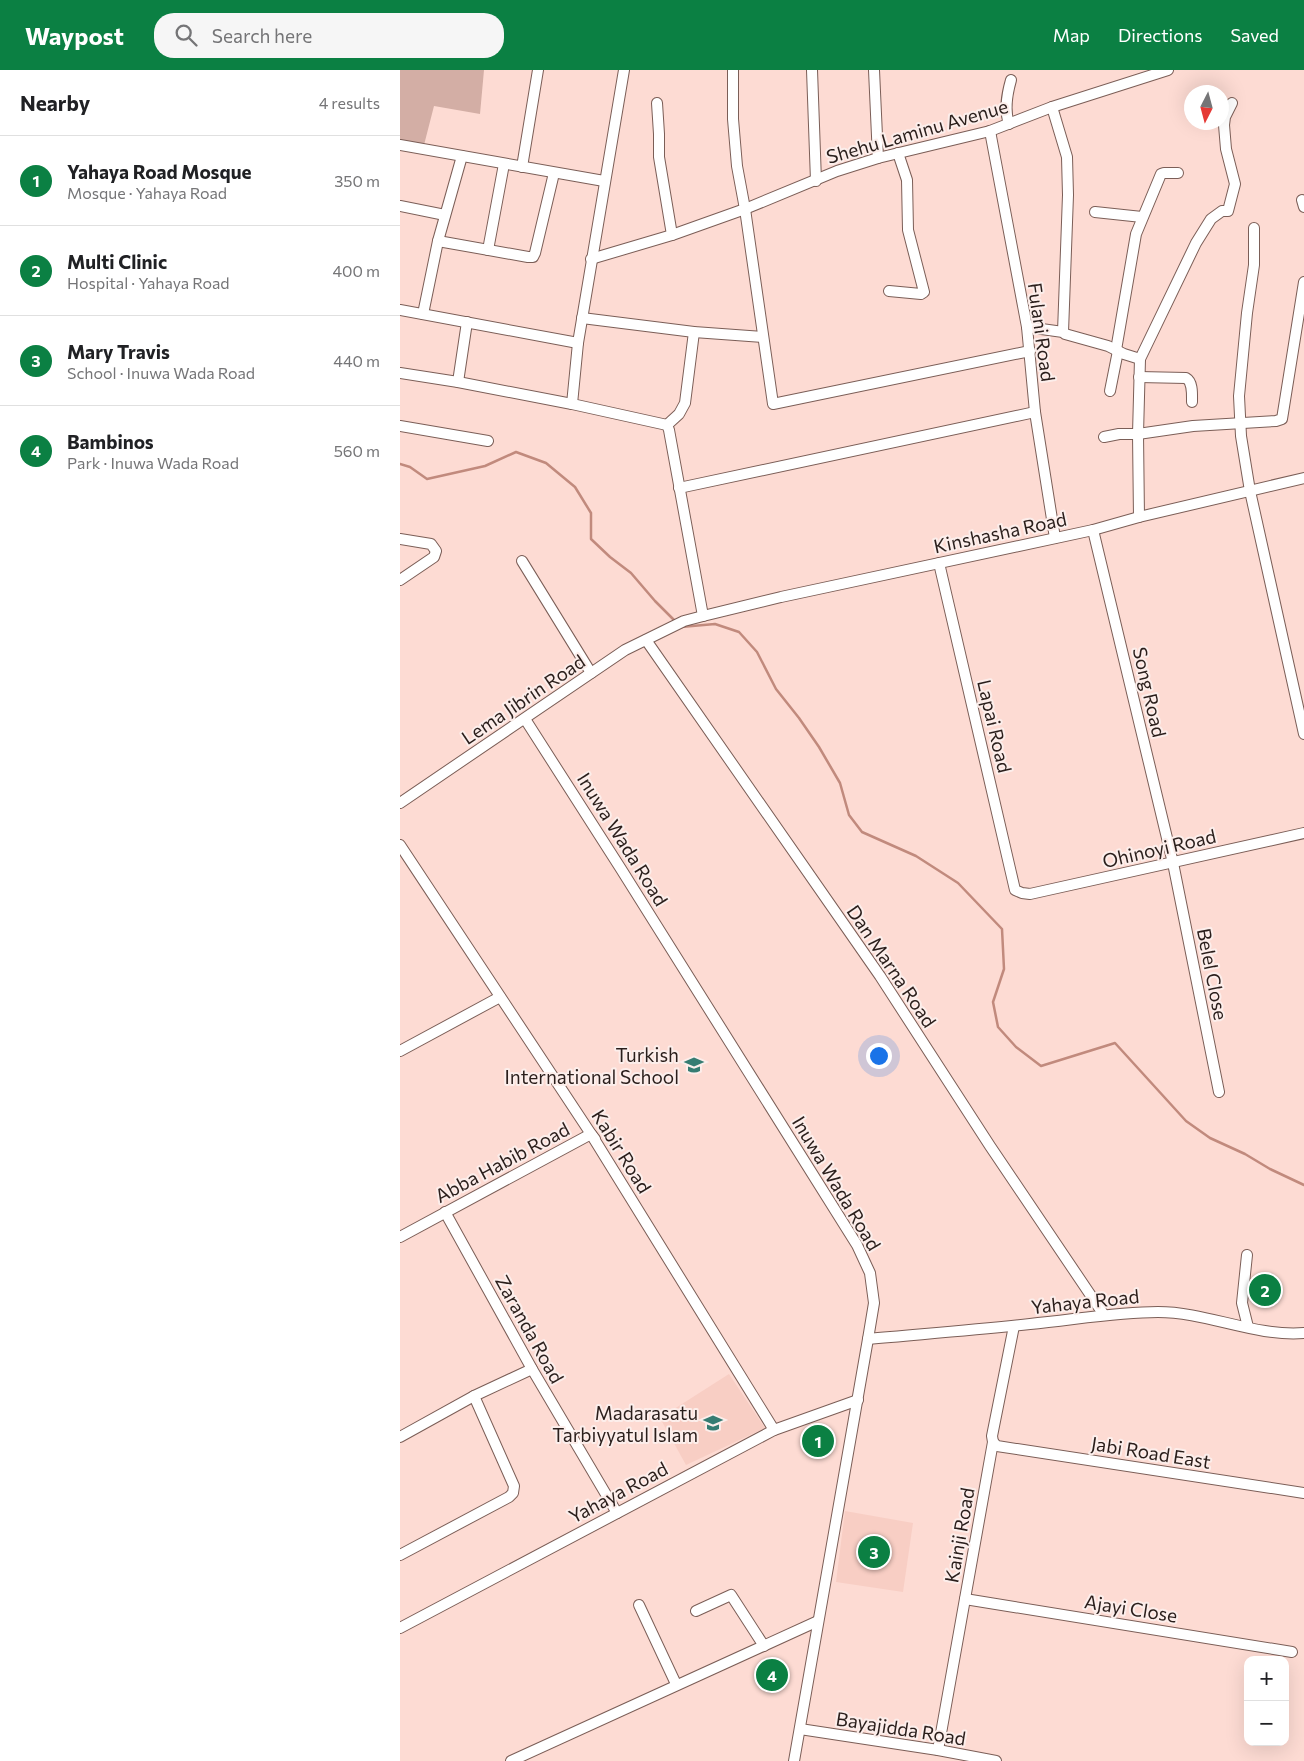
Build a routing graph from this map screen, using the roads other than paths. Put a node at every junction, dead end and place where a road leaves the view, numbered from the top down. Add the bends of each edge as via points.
1 (538, 70) edge
2 (624, 70) edge
3 (733, 70) edge
4 (812, 70) edge
5 (874, 70) edge
6 (1161, 71) edge
7 (1010, 80) dead end
8 (656, 103) dead end
9 (1232, 103) dead end
10 (1052, 107) junction
11 (1009, 124) junction
12 (990, 131) junction
13 (400, 145) edge
14 (898, 153) junction
15 (462, 156) junction
16 (878, 158) junction
17 (504, 164) junction
18 (522, 167) junction
19 (554, 173) junction
20 (1178, 173) dead end
21 (604, 181) junction
22 (816, 181) junction
23 (400, 206) edge
24 (745, 209) junction
25 (1096, 212) dead end
26 (445, 215) junction
27 (1142, 217) junction
28 (1254, 228) dead end
29 (672, 235) junction
30 (438, 241) junction
31 (488, 250) junction
32 (591, 259) junction
33 (1304, 282) edge
34 (889, 291) dead end
35 (400, 310) edge
36 (423, 314) junction
37 (582, 318) junction
38 (467, 322) junction
39 (1027, 327) junction
40 (694, 332) junction
41 (1063, 332) junction
42 (762, 337) junction
43 (578, 343) junction
44 (1030, 351) junction
45 (1117, 351) junction
46 (1140, 359) junction
47 (400, 373) edge
48 (1139, 377) junction
49 (458, 382) junction
50 (1110, 391) dead end
51 (1192, 402) dead end
52 (572, 404) junction
53 (1035, 412) junction
54 (1240, 422) junction
55 (667, 425) junction
56 (400, 426) edge
57 (1138, 434) junction
58 (1104, 436) dead end
59 (488, 441) dead end
60 (1304, 478) edge
61 (679, 488) junction
62 (1250, 492) junction
63 (1139, 517) junction
64 (1093, 530) junction
65 (1055, 538) junction
66 (400, 539) edge
67 (522, 561) dead end
68 (939, 563) junction
69 (400, 580) edge
70 (703, 616) junction
71 (684, 621) joint
72 (646, 640) junction
73 (591, 674) junction
74 (525, 719) junction
75 (1304, 734) edge
76 (400, 803) edge
77 (1304, 833) edge
78 (400, 845) edge
79 (1172, 863) junction
80 (1022, 893) joint
81 (500, 997) junction
82 (400, 1051) edge
83 (1219, 1092) dead end
84 (591, 1134) junction
85 (445, 1212) junction
86 (400, 1237) edge
87 (1247, 1255) dead end
88 (1104, 1315) junction
89 (1014, 1326) junction
90 (1248, 1327) junction
91 (1304, 1332) edge
92 (868, 1339) junction
93 (721, 1340) dead end
94 (532, 1368) junction
95 (474, 1396) junction
96 (858, 1400) junction
97 (774, 1430) junction
98 (400, 1437) edge
99 (993, 1442) junction
100 (1304, 1493) edge
101 (617, 1513) junction
102 (400, 1555) edge
103 (965, 1599) junction
104 (639, 1605) dead end
105 (696, 1611) dead end
106 (818, 1621) junction
107 (400, 1628) edge
108 (764, 1646) junction
109 (1292, 1652) dead end
110 (676, 1684) junction
111 (800, 1730) junction
112 (938, 1750) junction
113 (511, 1761) edge
114 (794, 1761) edge
115 (996, 1761) edge

1 - 18 street
2 - 21 street
3 - 24 street via 736,156
4 - 22 street
5 - 16 street
6 - 10 street, Shehu Laminu Avenue
7 - 11 street via 1006,104
8 - 29 street via 659,158
9 - 46 street via 1224,117 1226,149 1235,184 1228,211 1222,211 1211,219 1196,243
10 - 11 street, Shehu Laminu Avenue
10 - 41 street via 1067,158
11 - 12 street, Shehu Laminu Avenue
12 - 14 street, Shehu Laminu Avenue
12 - 39 street, Fulani Road
13 - 15 street
14 - 16 street, Shehu Laminu Avenue
14 - 34 street via 906,180 908,230 924,292
15 - 17 street
15 - 26 street
16 - 22 street, Shehu Laminu Avenue
17 - 18 street
17 - 31 street
18 - 19 street
19 - 21 street
19 - 31 street via 532,257
20 - 27 street via 1161,174
21 - 32 street
22 - 24 street, Shehu Laminu Avenue
23 - 26 street
24 - 29 street, Shehu Laminu Avenue
24 - 42 street
25 - 27 street
26 - 30 street
27 - 45 street via 1136,234
28 - 54 street via 1254,265 1239,396
29 - 32 street, Shehu Laminu Avenue
30 - 31 street
30 - 36 street
32 - 37 street
33 - 54 street via 1282,420
35 - 36 street
36 - 38 street
37 - 40 street
37 - 43 street
38 - 43 street
38 - 49 street
39 - 41 street
39 - 44 street, Fulani Road
40 - 42 street
40 - 55 street via 685,403
41 - 45 street
42 - 44 street via 773,404
43 - 52 street
44 - 53 street, Fulani Road
45 - 46 street
45 - 50 street
46 - 48 street
47 - 49 street
48 - 51 street via 1189,379
48 - 57 street
49 - 52 street
52 - 55 street
53 - 61 street
53 - 65 street, Fulani Road
54 - 57 street
54 - 62 street
55 - 61 street
56 - 59 street
57 - 58 street
57 - 63 street
60 - 62 street, Kinshasha Road
61 - 70 street
62 - 63 street, Kinshasha Road
62 - 75 street
63 - 64 street, Kinshasha Road
64 - 65 street, Kinshasha Road
64 - 79 street, Song Road
65 - 68 street, Kinshasha Road
66 - 69 street via 431,544 436,551 434,557
67 - 73 street
68 - 70 street, Kinshasha Road
68 - 80 street, Lapai Road via 1016,890
70 - 71 street, Kinshasha Road
71 - 72 street, Lema Jibrin Road
72 - 73 street, Lema Jibrin Road via 625,650
72 - 88 street, Dan Marna Road via 880,976
73 - 74 street, Lema Jibrin Road
74 - 76 street, Lema Jibrin Road
74 - 92 street, Inuwa Wada Road via 857,1245 870,1273 874,1303
77 - 79 street, Ohinoyi Road
78 - 81 street, Kabir Road
79 - 80 street, Ohinoyi Road via 1030,894
79 - 83 street, Belel Close
81 - 82 street
81 - 84 street, Kabir Road
84 - 85 street, Abba Habib Road
84 - 93 street, Abba Habib Road
84 - 97 street, Kabir Road
85 - 86 street, Abba Habib Road
85 - 94 street, Zaranda Road
87 - 90 street via 1242,1304
88 - 89 street, Yahaya Road
88 - 90 street, Yahaya Road via 1175,1312
89 - 92 street, Yahaya Road
89 - 99 street, Kainji Road
90 - 91 street, Yahaya Road via 1293,1334
92 - 96 street, Inuwa Wada Road
94 - 95 street
94 - 101 street, Zaranda Road
95 - 98 street
95 - 102 street via 514,1486 513,1492
96 - 97 street, Yahaya Road
96 - 106 street, Inuwa Wada Road
97 - 101 street, Yahaya Road
99 - 100 street, Jabi Road East via 997,1446
99 - 103 street, Kainji Road
101 - 107 street, Yahaya Road
103 - 109 street, Ajayi Close
103 - 112 street, Kainji Road
104 - 110 street
105 - 108 street via 731,1595
106 - 108 street
106 - 111 street, Inuwa Wada Road
108 - 110 street
110 - 113 street
111 - 112 street, Bayajidda Road
111 - 114 street, Inuwa Wada Road
112 - 115 street, Bayajidda Road

